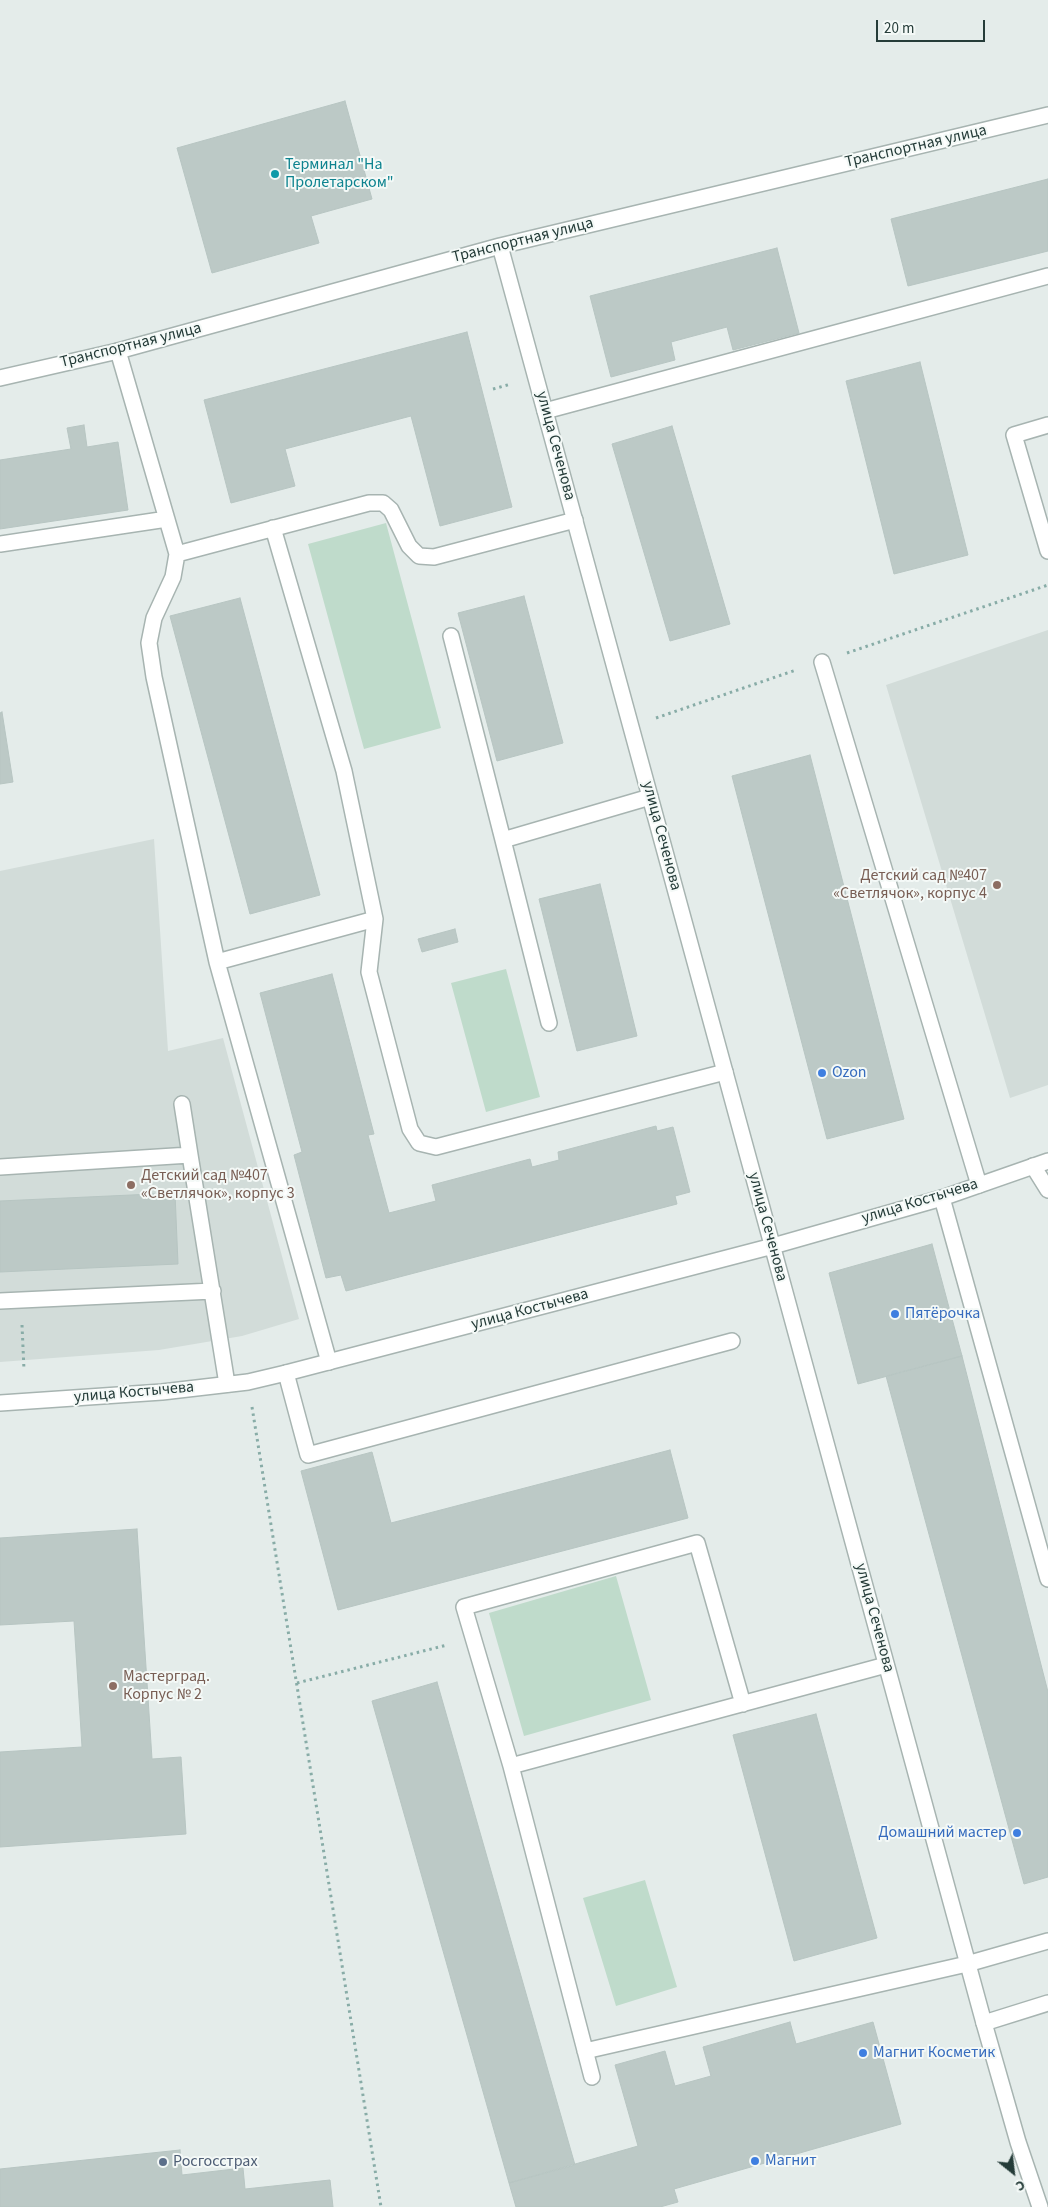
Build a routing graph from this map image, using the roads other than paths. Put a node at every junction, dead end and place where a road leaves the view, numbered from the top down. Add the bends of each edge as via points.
1 (1048, 115) edge
2 (500, 246) junction
3 (1048, 276) edge
4 (118, 351) junction
5 (0, 378) edge
6 (545, 411) junction
7 (1048, 425) edge
8 (167, 519) junction
9 (575, 520) junction
10 (273, 528) junction
11 (0, 544) edge
12 (1048, 551) edge
13 (177, 554) junction
14 (451, 636) dead end
15 (822, 662) dead end
16 (650, 797) junction
17 (503, 840) junction
18 (375, 919) junction
19 (217, 962) junction
20 (549, 1023) dead end
21 (725, 1072) junction
22 (182, 1104) dead end
23 (190, 1155) junction
24 (1048, 1161) edge
25 (1033, 1166) junction
26 (0, 1167) edge
27 (979, 1185) junction
28 (1048, 1190) edge
29 (942, 1198) junction
30 (772, 1246) junction
31 (213, 1291) junction
32 (0, 1300) edge
33 (732, 1341) dead end
34 (329, 1362) junction
35 (286, 1374) junction
36 (227, 1384) junction
37 (0, 1403) edge
38 (1048, 1578) edge
39 (886, 1665) junction
40 (743, 1704) junction
41 (511, 1766) junction
42 (1048, 1941) edge
43 (967, 1964) junction
44 (1048, 2004) edge
45 (984, 2024) junction
46 (585, 2051) junction
47 (592, 2077) dead end
48 (1040, 2207) edge

1 - 2 street, Транспортная улица
2 - 4 street, Транспортная улица
2 - 6 street, улица Сеченова
3 - 6 street
4 - 5 street, Транспортная улица
4 - 8 street
6 - 9 street, улица Сеченова
7 - 12 street via 1014,435
8 - 11 street
8 - 13 street
9 - 10 street via 434,557 419,556 409,546 391,510 383,503 369,503
9 - 16 street, улица Сеченова
10 - 13 street
10 - 18 street via 344,771
13 - 19 street via 173,577 154,618 149,643
14 - 17 street
15 - 27 street
16 - 17 street
16 - 21 street, улица Сеченова
17 - 20 street
18 - 19 street
18 - 21 street via 369,972 410,1129 419,1143 436,1147
19 - 34 street
21 - 30 street, улица Сеченова
22 - 23 street
23 - 26 street
23 - 31 street
24 - 25 street, улица Костычева
25 - 27 street, улица Костычева
25 - 28 street
27 - 29 street, улица Костычева
29 - 30 street, улица Костычева
29 - 38 street
30 - 34 street, улица Костычева
30 - 39 street, улица Сеченова
31 - 32 street
31 - 36 street
33 - 35 street via 308,1455
34 - 35 street, улица Костычева
35 - 36 street, улица Костычева
36 - 37 street, улица Костычева via 162,1392
39 - 40 street
39 - 43 street, улица Сеченова
40 - 41 street
40 - 41 street via 697,1543 464,1607
41 - 46 street
42 - 43 street
43 - 45 street, улица Сеченова
43 - 46 street
44 - 45 street
45 - 48 street, улица Сеченова
46 - 47 street

